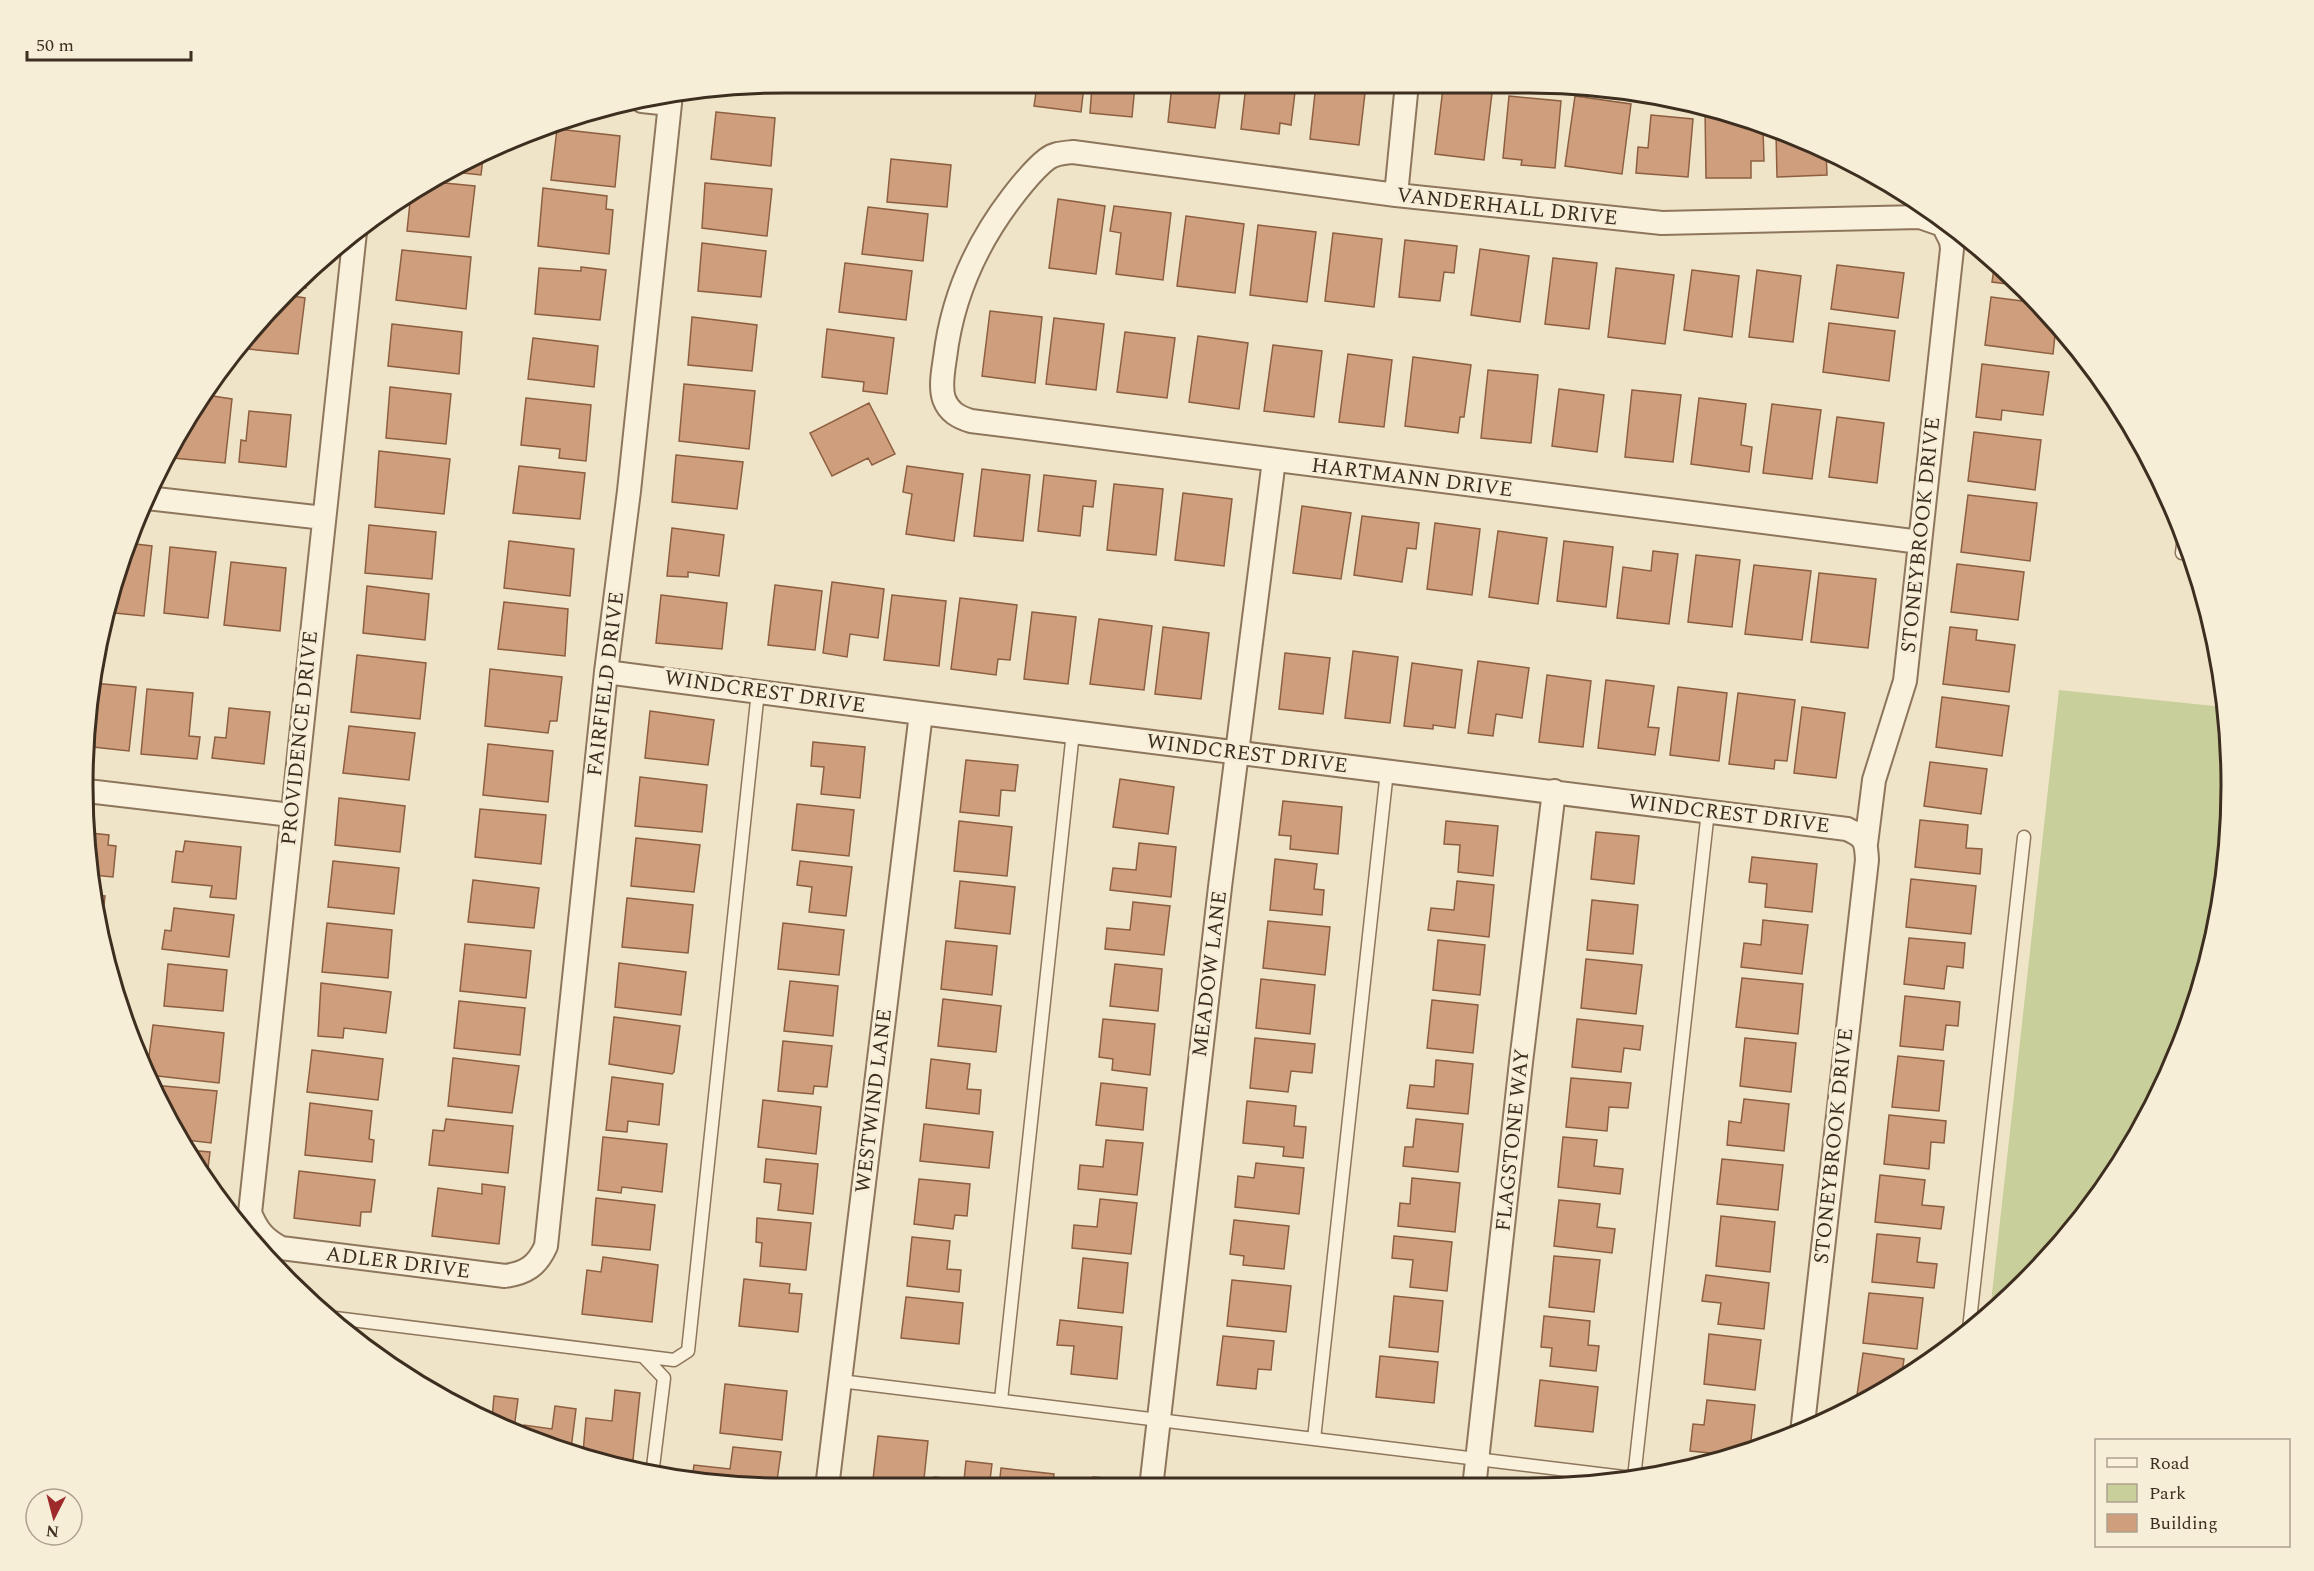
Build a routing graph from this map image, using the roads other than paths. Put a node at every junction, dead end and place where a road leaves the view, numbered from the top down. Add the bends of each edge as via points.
1 (1406, 93) edge
2 (671, 103) edge
3 (1073, 152) joint
4 (1396, 195) junction
5 (1924, 217) edge
6 (1948, 234) edge
7 (354, 245) edge
8 (1274, 460) junction
9 (155, 499) edge
10 (324, 518) junction
11 (1920, 542) junction
12 (606, 672) junction
13 (758, 691) junction
14 (921, 713) junction
15 (1073, 732) junction
16 (1238, 753) junction
17 (1387, 771) junction
18 (1554, 791) junction
19 (93, 792) edge
20 (1708, 811) junction
21 (291, 815) junction
22 (2024, 837) dead end
23 (1866, 852) junction
24 (267, 1240) joint
25 (531, 1269) joint
26 (1971, 1317) edge
27 (345, 1319) edge
28 (645, 1357) junction
29 (840, 1381) junction
30 (1001, 1400) junction
31 (1159, 1420) junction
32 (1803, 1421) edge
33 (1314, 1439) junction
34 (1477, 1459) junction
35 (653, 1465) edge
36 (1634, 1470) edge
37 (1601, 1474) edge
38 (828, 1478) edge
39 (1152, 1478) edge
40 (1475, 1478) edge

1 - 4 street
2 - 12 street, FAIRFIELD DRIVE
3 - 4 street, VANDERHALL DRIVE
3 - 8 street, HARTMANN DRIVE via 1048,158 1026,180 999,214 965,277 943,369 944,399 952,413 971,422
4 - 5 street, VANDERHALL DRIVE via 1662,223
6 - 11 street, STONEYBROOK DRIVE via 1952,249
7 - 10 street, PROVIDENCE DRIVE
8 - 11 street, HARTMANN DRIVE
8 - 16 street, MEADOW LANE
9 - 10 street
10 - 21 street, PROVIDENCE DRIVE
11 - 23 street, STONEYBROOK DRIVE via 1905,681 1874,780
12 - 13 street, WINDCREST DRIVE
12 - 25 street, FAIRFIELD DRIVE via 546,1246
13 - 14 street, WINDCREST DRIVE
13 - 28 lane via 688,1352 674,1360
14 - 15 street, WINDCREST DRIVE
14 - 29 street, WESTWIND LANE
15 - 16 street, WINDCREST DRIVE
15 - 30 lane
16 - 17 street, WINDCREST DRIVE
16 - 31 street, MEADOW LANE
17 - 18 street, WINDCREST DRIVE
17 - 33 lane
18 - 20 street, WINDCREST DRIVE
18 - 34 street, FLAGSTONE WAY
19 - 21 street
20 - 23 street, WINDCREST DRIVE via 1847,829 1860,835
20 - 36 lane
21 - 24 street, PROVIDENCE DRIVE via 250,1213
22 - 26 lane
23 - 32 street, STONEYBROOK DRIVE
24 - 25 street, ADLER DRIVE via 281,1248 505,1276
27 - 28 lane
28 - 35 lane via 664,1378
29 - 30 lane
29 - 38 street, WESTWIND LANE
30 - 31 lane
31 - 33 lane
31 - 39 street, MEADOW LANE
33 - 34 lane
34 - 37 lane
34 - 40 street, FLAGSTONE WAY

